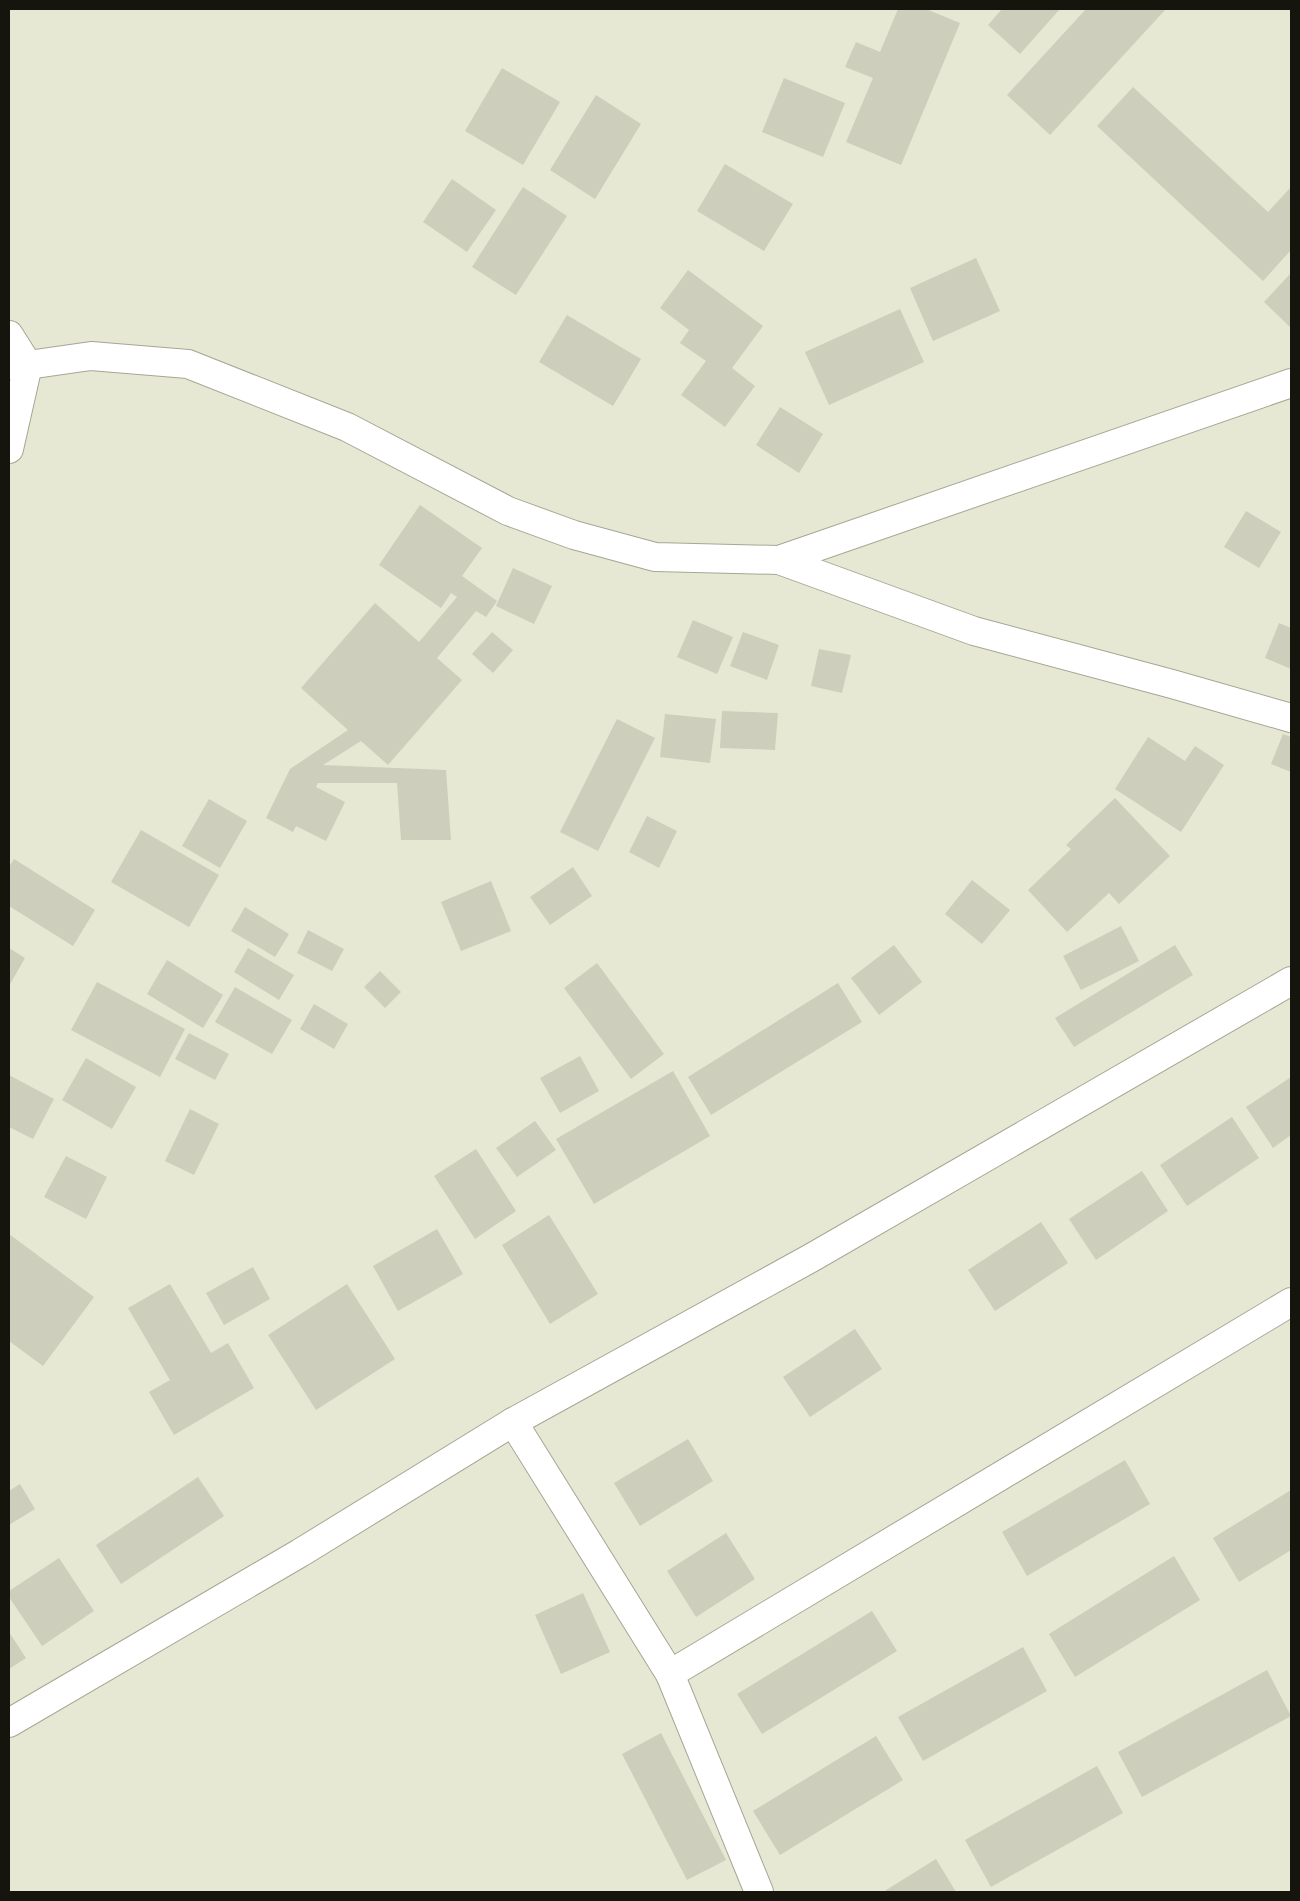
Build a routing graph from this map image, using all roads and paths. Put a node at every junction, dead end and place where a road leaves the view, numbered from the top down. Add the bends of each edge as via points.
1 (9, 336) edge
2 (18, 365) edge
3 (1291, 383) edge
4 (9, 449) edge
5 (778, 560) junction
6 (1291, 718) edge
7 (1291, 981) edge
8 (1291, 1302) edge
9 (513, 1422) junction
10 (670, 1674) junction
11 (9, 1723) edge
12 (759, 1892) edge

1 - 2 street
2 - 4 street
2 - 5 street via 91,356 188,364 347,427 508,511 574,535 655,557
3 - 5 street
5 - 6 street via 974,631
7 - 9 street via 811,1258
8 - 10 street
9 - 10 street
9 - 11 street via 300,1553
10 - 12 street

